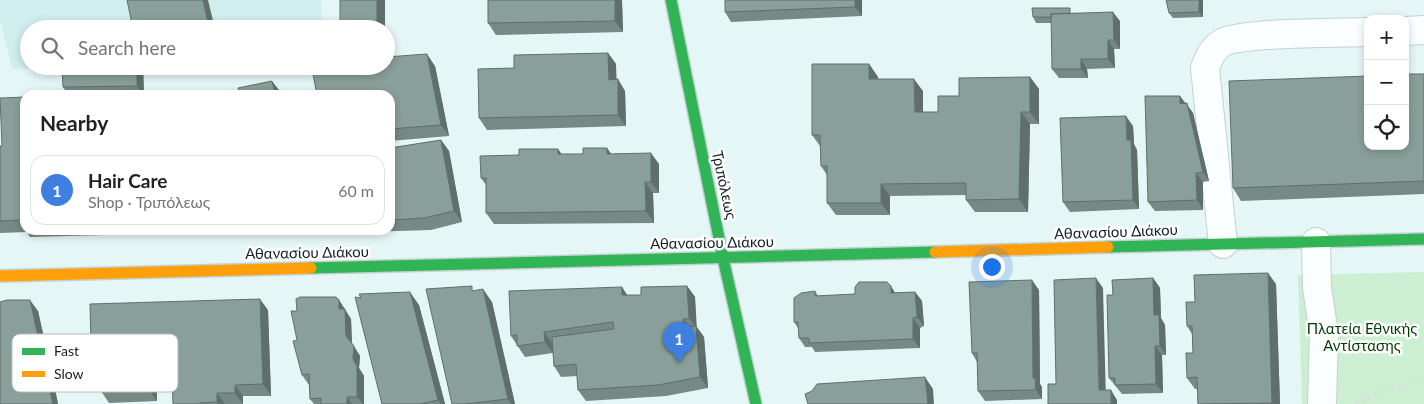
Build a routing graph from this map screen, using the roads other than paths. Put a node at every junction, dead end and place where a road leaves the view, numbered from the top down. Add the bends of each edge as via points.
1 (671, 0) edge
2 (1424, 30) edge
3 (1409, 31) edge
4 (1364, 32) edge
5 (1424, 239) edge
6 (1316, 242) junction
7 (1223, 244) junction
8 (723, 258) junction
9 (0, 276) edge
10 (756, 404) edge
11 (1322, 404) edge

1 - 8 street, Τριπόλεως
2 - 3 street
4 - 7 street via 1251,36 1223,42 1210,53 1205,68
5 - 6 street, Αθανασίου Διάκου
6 - 7 street, Αθανασίου Διάκου
6 - 11 street via 1317,288 1324,334
7 - 8 street, Αθανασίου Διάκου
8 - 9 street, Αθανασίου Διάκου
8 - 10 street, Τριπόλεως

